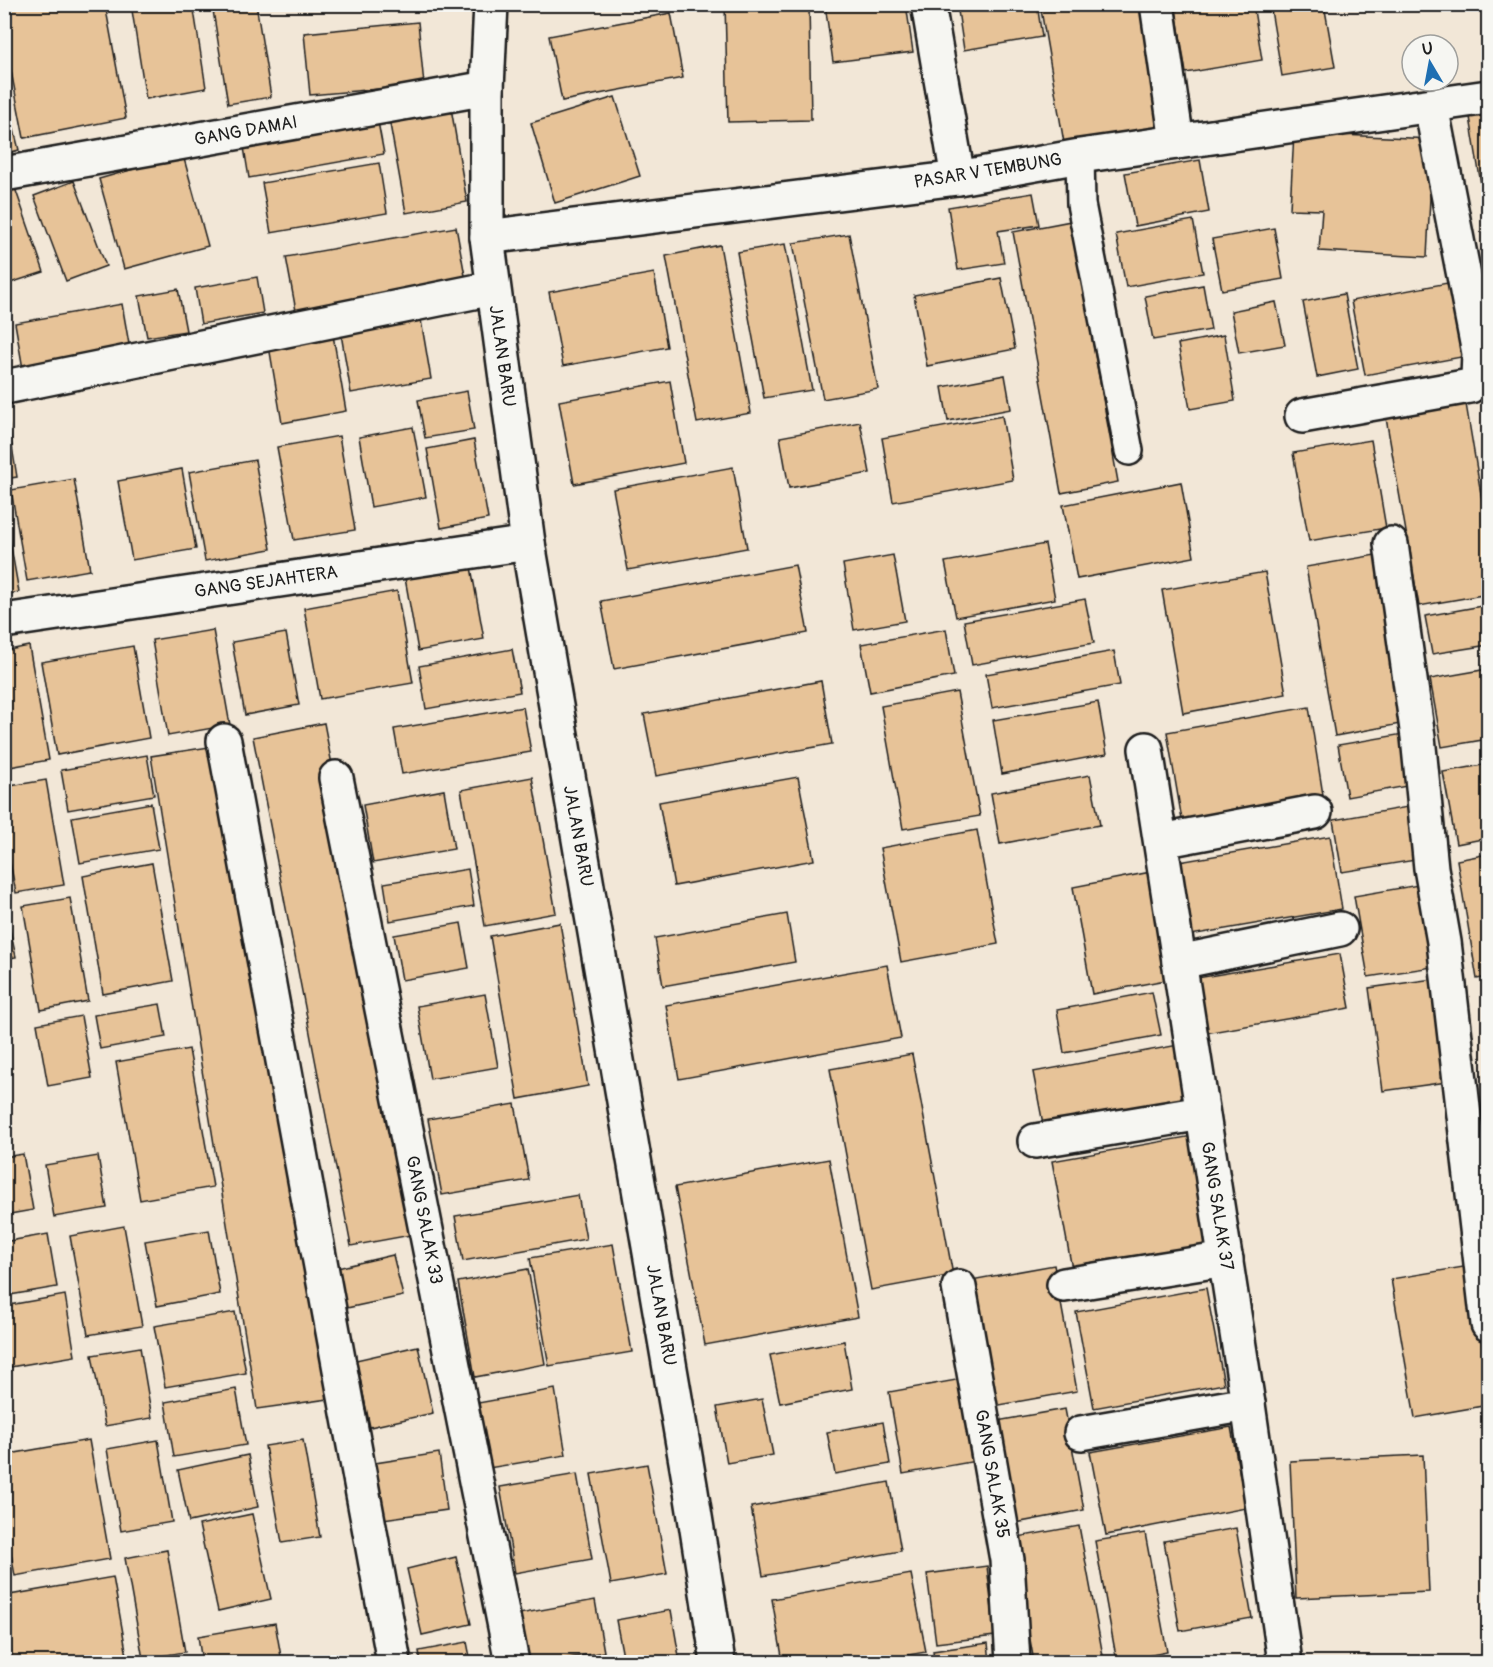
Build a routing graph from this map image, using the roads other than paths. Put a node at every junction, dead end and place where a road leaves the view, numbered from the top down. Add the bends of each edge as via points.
1 (491, 4) edge
2 (928, 4) edge
3 (1157, 4) edge
4 (487, 88) junction
5 (1488, 98) edge
6 (1431, 106) junction
7 (1177, 142) junction
8 (1080, 156) junction
9 (4, 174) edge
10 (958, 178) junction
11 (487, 237) junction
12 (493, 288) junction
13 (5, 387) edge
14 (1302, 416) dead end
15 (1130, 451) dead end
16 (528, 543) junction
17 (1391, 544) dead end
18 (4, 621) edge
19 (224, 741) dead end
20 (1146, 749) dead end
21 (336, 778) dead end
22 (1315, 812) dead end
23 (1161, 841) junction
24 (1340, 929) dead end
25 (1179, 962) junction
26 (1202, 1113) junction
27 (1035, 1141) dead end
28 (1226, 1259) junction
29 (1064, 1286) dead end
30 (959, 1287) dead end
31 (1488, 1324) edge
32 (1248, 1404) junction
33 (1081, 1433) dead end
34 (394, 1662) edge
35 (512, 1662) edge
36 (718, 1662) edge
37 (1013, 1662) edge
38 (1285, 1662) edge

1 - 4 street, JALAN BARU
2 - 10 street
3 - 7 street
4 - 9 street, GANG DAMAI
4 - 11 street, JALAN BARU
5 - 6 street, PASAR V TEMBUNG
6 - 7 street, PASAR V TEMBUNG
6 - 14 street via 1479,353 1478,378 1470,386
7 - 8 street, PASAR V TEMBUNG
8 - 10 street, PASAR V TEMBUNG
8 - 15 lane via 1081,204
10 - 11 street, PASAR V TEMBUNG
11 - 12 street, JALAN BARU
12 - 13 street
12 - 16 street, JALAN BARU
16 - 18 street, GANG SEJAHTERA
16 - 36 street, JALAN BARU
17 - 31 street via 1418,737 1431,868 1444,942
19 - 34 street
20 - 23 street, GANG SALAK 37
21 - 35 street, GANG SALAK 33
22 - 23 street
23 - 25 street, GANG SALAK 37
24 - 25 street
25 - 26 street, GANG SALAK 37
26 - 27 street
26 - 28 street, GANG SALAK 37
28 - 29 street
28 - 32 street, GANG SALAK 37
30 - 37 street, GANG SALAK 35 via 1007,1560
32 - 33 street
32 - 38 street, GANG SALAK 37

